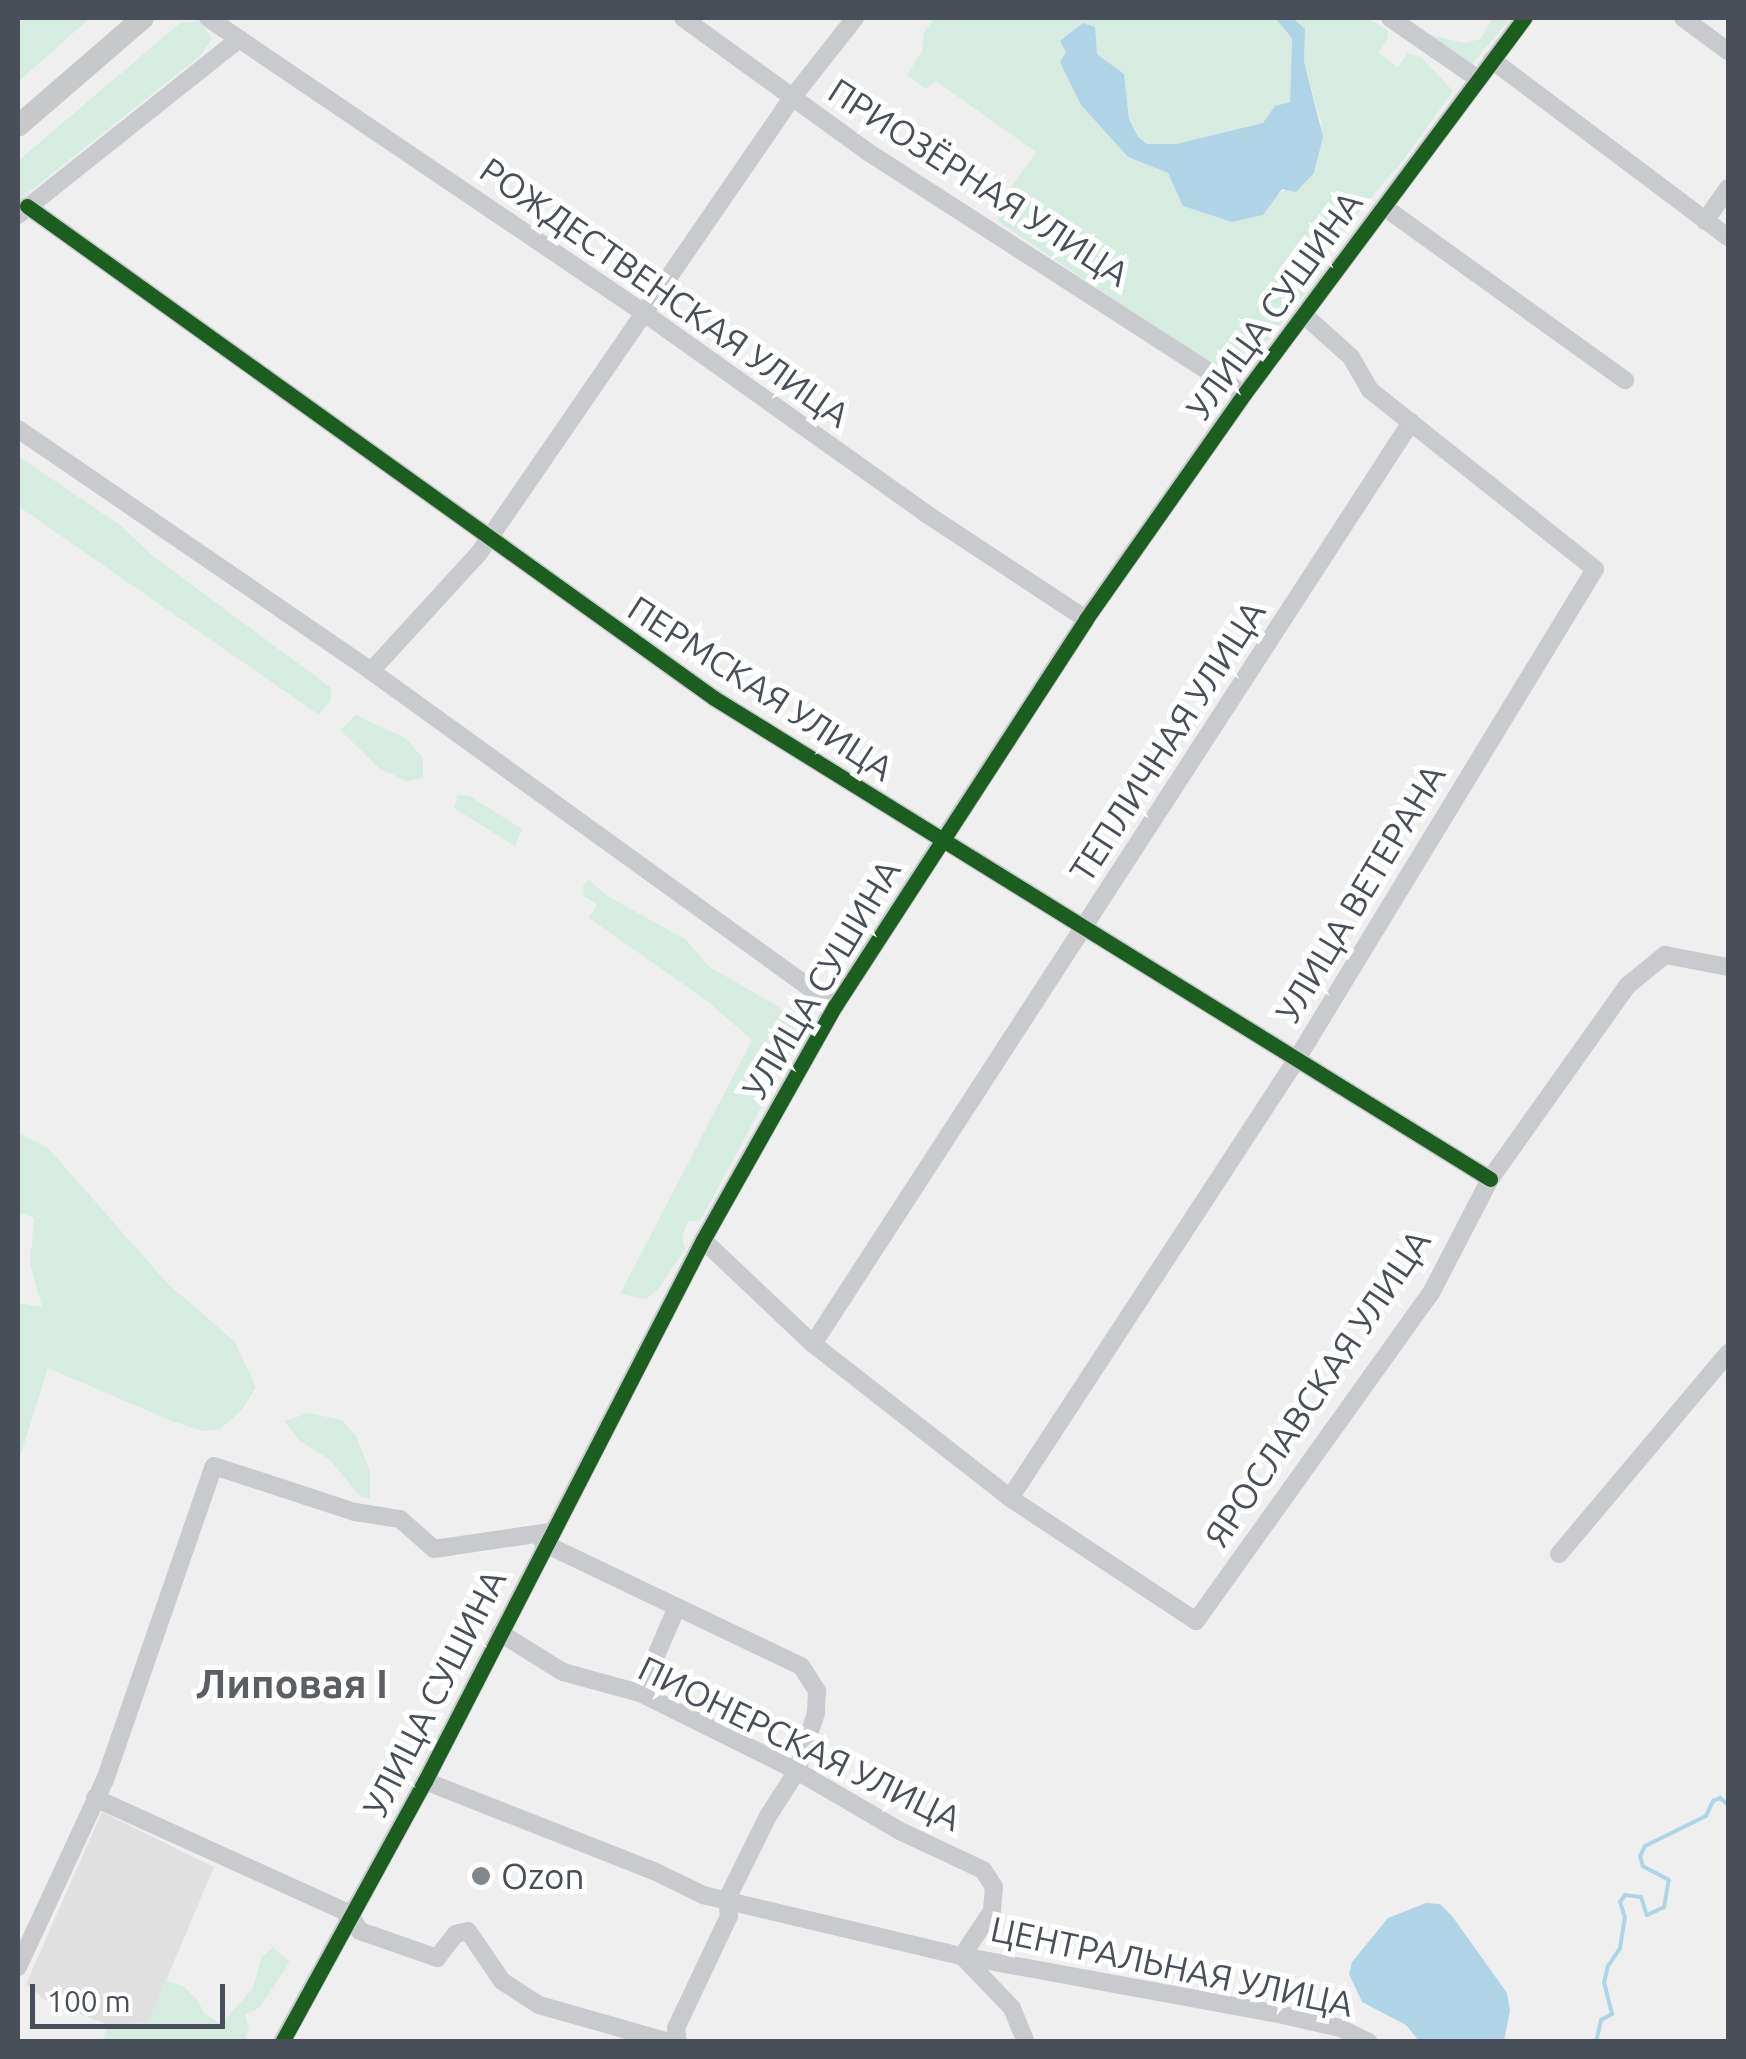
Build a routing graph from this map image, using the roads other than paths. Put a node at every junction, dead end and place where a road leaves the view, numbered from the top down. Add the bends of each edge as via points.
1 (143, 18) edge
2 (208, 18) edge
3 (684, 18) edge
4 (855, 18) edge
5 (1390, 18) edge
6 (1524, 18) edge
7 (1683, 18) edge
8 (239, 38) junction
9 (1728, 51) edge
10 (1492, 60) junction
11 (1478, 79) junction
12 (792, 98) junction
13 (18, 126) edge
14 (1728, 188) edge
15 (1384, 207) junction
16 (22, 210) edge
17 (1705, 221) junction
18 (1728, 237) edge
19 (644, 313) junction
20 (1304, 315) junction
21 (1626, 380) dead end
22 (1244, 394) junction
23 (1410, 422) junction
24 (18, 430) edge
25 (489, 539) junction
26 (1086, 619) junction
27 (371, 672) junction
28 (943, 838) junction
29 (1084, 930) junction
30 (1728, 968) edge
31 (834, 1006) junction
32 (1294, 1062) junction
33 (1490, 1180) junction
34 (702, 1240) junction
35 (813, 1344) junction
36 (1728, 1353) edge
37 (1010, 1498) junction
38 (546, 1538) junction
39 (1559, 1554) dead end
40 (676, 1609) junction
41 (500, 1632) junction
42 (640, 1694) junction
43 (797, 1772) junction
44 (425, 1780) junction
45 (94, 1798) junction
46 (727, 1899) junction
47 (349, 1913) junction
48 (962, 1956) junction
49 (18, 1967) edge
50 (282, 2042) edge
51 (669, 2042) edge
52 (678, 2042) edge
53 (1026, 2042) edge
54 (1370, 2042) edge

1 - 13 main road
2 - 8 street, РОЖДЕСТВЕНСКАЯ УЛИЦА
3 - 12 street, ПРИОЗЁРНАЯ УЛИЦА
4 - 12 street
5 - 11 street
6 - 10 street, УЛИЦА СУШИНА
7 - 9 street
8 - 16 street
8 - 19 street, РОЖДЕСТВЕНСКАЯ УЛИЦА
10 - 11 street, УЛИЦА СУШИНА
10 - 17 street
11 - 15 street, УЛИЦА СУШИНА
12 - 19 street
12 - 22 street, ПРИОЗЁРНАЯ УЛИЦА
14 - 17 street
15 - 20 street, УЛИЦА СУШИНА
15 - 21 street
16 - 25 street, ПЕРМСКАЯ УЛИЦА
17 - 18 street
19 - 25 street
19 - 26 street, РОЖДЕСТВЕНСКАЯ УЛИЦА via 924,513
20 - 22 street, УЛИЦА СУШИНА
20 - 23 street via 1351,357 1370,390
22 - 26 street, УЛИЦА СУШИНА
23 - 29 street, ТЕПЛИЧНАЯ УЛИЦА
23 - 32 street, УЛИЦА ВЕТЕРАНА via 1595,569
24 - 27 street
25 - 27 street
25 - 28 street, ПЕРМСКАЯ УЛИЦА via 714,698
26 - 28 street, УЛИЦА СУШИНА
27 - 31 street
28 - 29 street, ПЕРМСКАЯ УЛИЦА
28 - 31 street, УЛИЦА СУШИНА
29 - 32 street, ПЕРМСКАЯ УЛИЦА
29 - 35 street, ТЕПЛИЧНАЯ УЛИЦА
30 - 33 street, ЯРОСЛАВСКАЯ УЛИЦА via 1665,955 1628,985
31 - 34 street, УЛИЦА СУШИНА
32 - 33 street, ПЕРМСКАЯ УЛИЦА
32 - 37 street, УЛИЦА ВЕТЕРАНА
33 - 37 street, ЯРОСЛАВСКАЯ УЛИЦА via 1431,1292 1196,1621
34 - 35 street
34 - 38 street, УЛИЦА СУШИНА
35 - 37 street
36 - 39 street
38 - 40 street
38 - 41 street, УЛИЦА СУШИНА
38 - 45 street via 434,1548 400,1520 354,1512 214,1466
40 - 42 street
40 - 43 street via 801,1666 817,1691
41 - 42 street, ПИОНЕРСКАЯ УЛИЦА via 564,1672
41 - 44 street, УЛИЦА СУШИНА
42 - 43 street, ПИОНЕРСКАЯ УЛИЦА
43 - 46 street
43 - 48 street, ПИОНЕРСКАЯ УЛИЦА via 983,1870 994,1887 992,1911
44 - 46 street, ЦЕНТРАЛЬНАЯ УЛИЦА via 703,1895
44 - 47 street, УЛИЦА СУШИНА
45 - 47 street
45 - 49 street
46 - 48 street, ЦЕНТРАЛЬНАЯ УЛИЦА
46 - 52 street via 729,1916 676,2028
47 - 50 street, УЛИЦА СУШИНА
47 - 51 street via 360,1931 437,1958 456,1934 468,1931 502,1981 538,2004
48 - 53 street, ЦЕНТРАЛЬНАЯ УЛИЦА via 1012,2008
48 - 54 street, ЦЕНТРАЛЬНАЯ УЛИЦА via 1274,2013

